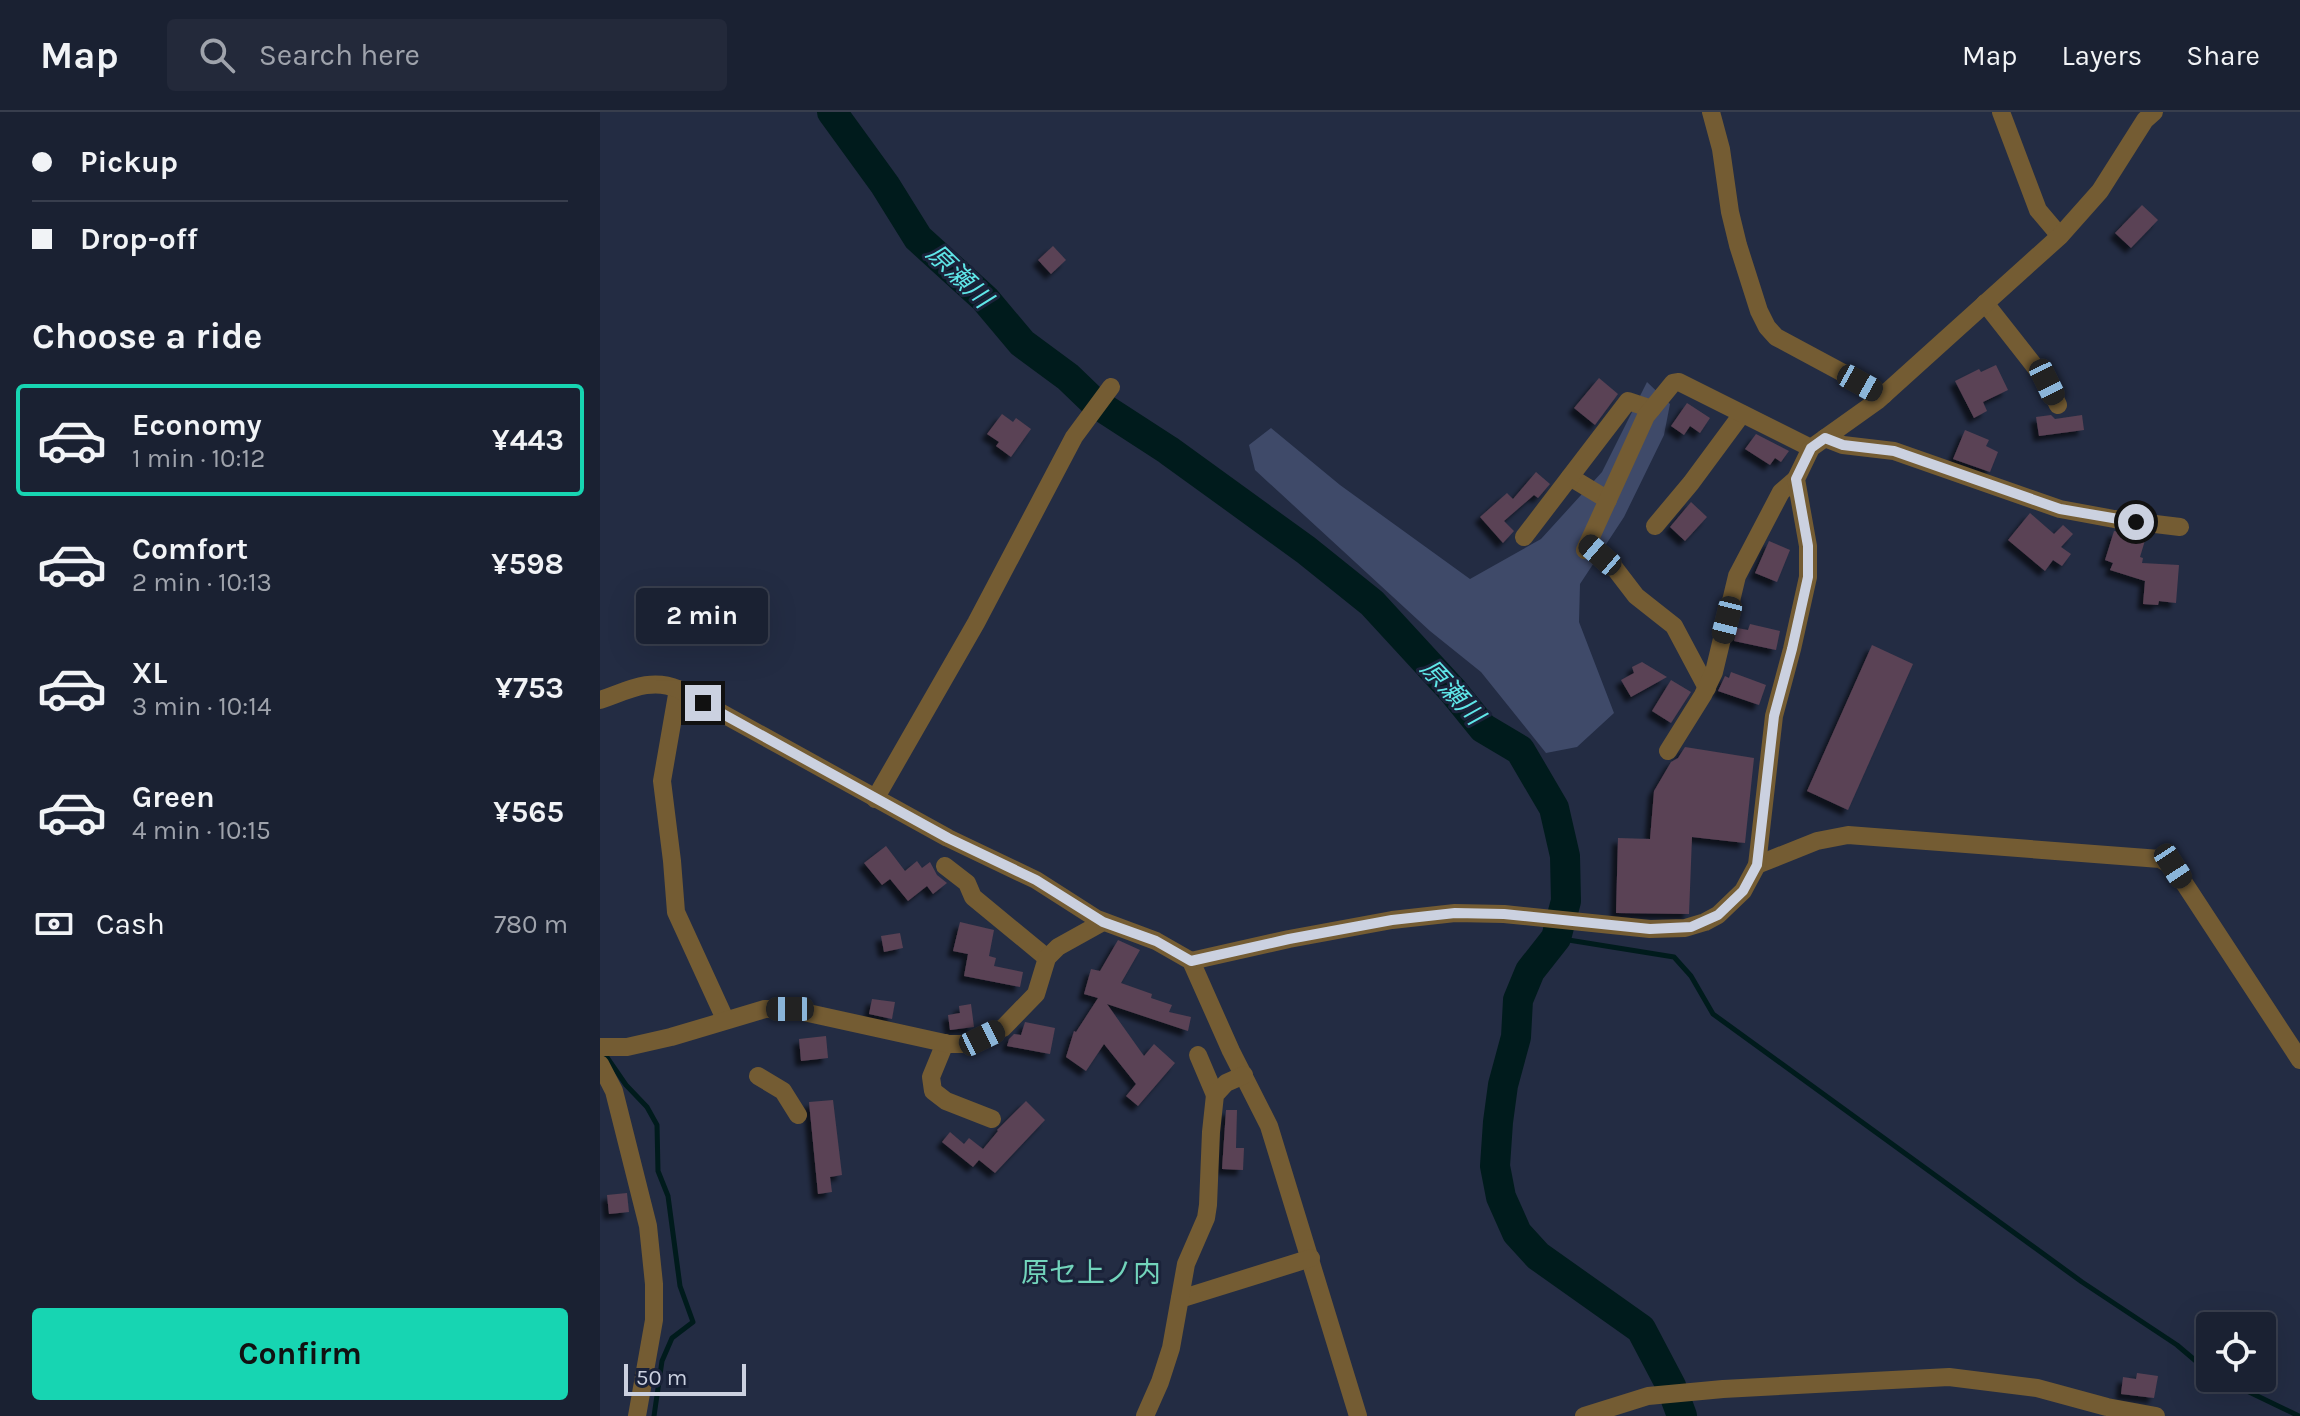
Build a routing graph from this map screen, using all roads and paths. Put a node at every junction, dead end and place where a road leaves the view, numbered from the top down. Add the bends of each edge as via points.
1 (1711, 112) edge
2 (2001, 112) edge
3 (2154, 112) edge
4 (2060, 236) junction
5 (1985, 303) junction
6 (1111, 387) dead end
7 (1884, 395) junction
8 (2058, 405) dead end
9 (1652, 409) junction
10 (1742, 414) junction
11 (1818, 443) junction
12 (1570, 477) junction
13 (1796, 479) junction
14 (1608, 500) junction
15 (1655, 526) dead end
16 (2180, 527) dead end
17 (1524, 537) dead end
18 (1707, 688) junction
19 (678, 689) junction
20 (600, 700) edge
21 (1668, 751) dead end
22 (875, 799) junction
23 (985, 857) junction
24 (1757, 865) junction
25 (945, 866) dead end
26 (967, 883) junction
27 (1103, 922) junction
28 (1047, 958) junction
29 (1191, 961) junction
30 (725, 1019) junction
31 (945, 1043) junction
32 (600, 1047) edge
33 (1198, 1055) dead end
34 (2300, 1060) edge
35 (600, 1064) edge
36 (1244, 1075) junction
37 (758, 1076) dead end
38 (1215, 1095) junction
39 (798, 1115) dead end
40 (992, 1119) dead end
41 (1311, 1258) junction
42 (1180, 1299) junction
43 (637, 1416) edge
44 (1145, 1416) edge
45 (1358, 1416) edge
46 (1584, 1416) edge
47 (2156, 1416) edge

1 - 7 street via 1738,245 1767,327 1776,337
2 - 4 street via 2038,210
3 - 4 street via 2100,191
4 - 5 street
5 - 7 street
5 - 8 street via 2047,382
6 - 22 street via 1076,434
7 - 11 street
9 - 10 street via 1679,382
9 - 12 street via 1628,401
9 - 14 street
10 - 11 street
10 - 15 street
11 - 13 street
11 - 16 street via 1894,451 2060,509
12 - 14 street
12 - 17 street
13 - 18 street via 1781,492 1737,576
13 - 24 street via 1808,577 1774,716
14 - 18 street via 1586,547 1674,626
18 - 21 street
19 - 20 street via 664,683 644,685
19 - 22 street
19 - 30 street via 662,781 676,912
22 - 23 street
23 - 26 street
23 - 27 street via 1036,880
24 - 29 street via 1743,891 1718,915 1685,928 1455,913 1392,920
24 - 34 street via 1817,841 1848,835 2160,859 2173,866
25 - 26 street
26 - 28 street via 973,897
27 - 28 street
27 - 29 street via 1156,941
28 - 31 street via 1036,994 1003,1028 965,1044
29 - 36 street
30 - 31 street via 790,1009
30 - 32 street via 642,1044
31 - 40 street via 931,1077 933,1091
33 - 38 street
35 - 43 street via 614,1091 652,1259 654,1320
36 - 38 street
36 - 41 street via 1269,1126
37 - 39 street via 783,1091
38 - 42 street via 1206,1218 1186,1264
41 - 42 street
41 - 45 street
42 - 44 street via 1171,1348
46 - 47 street via 1648,1396 1949,1377 2037,1388

